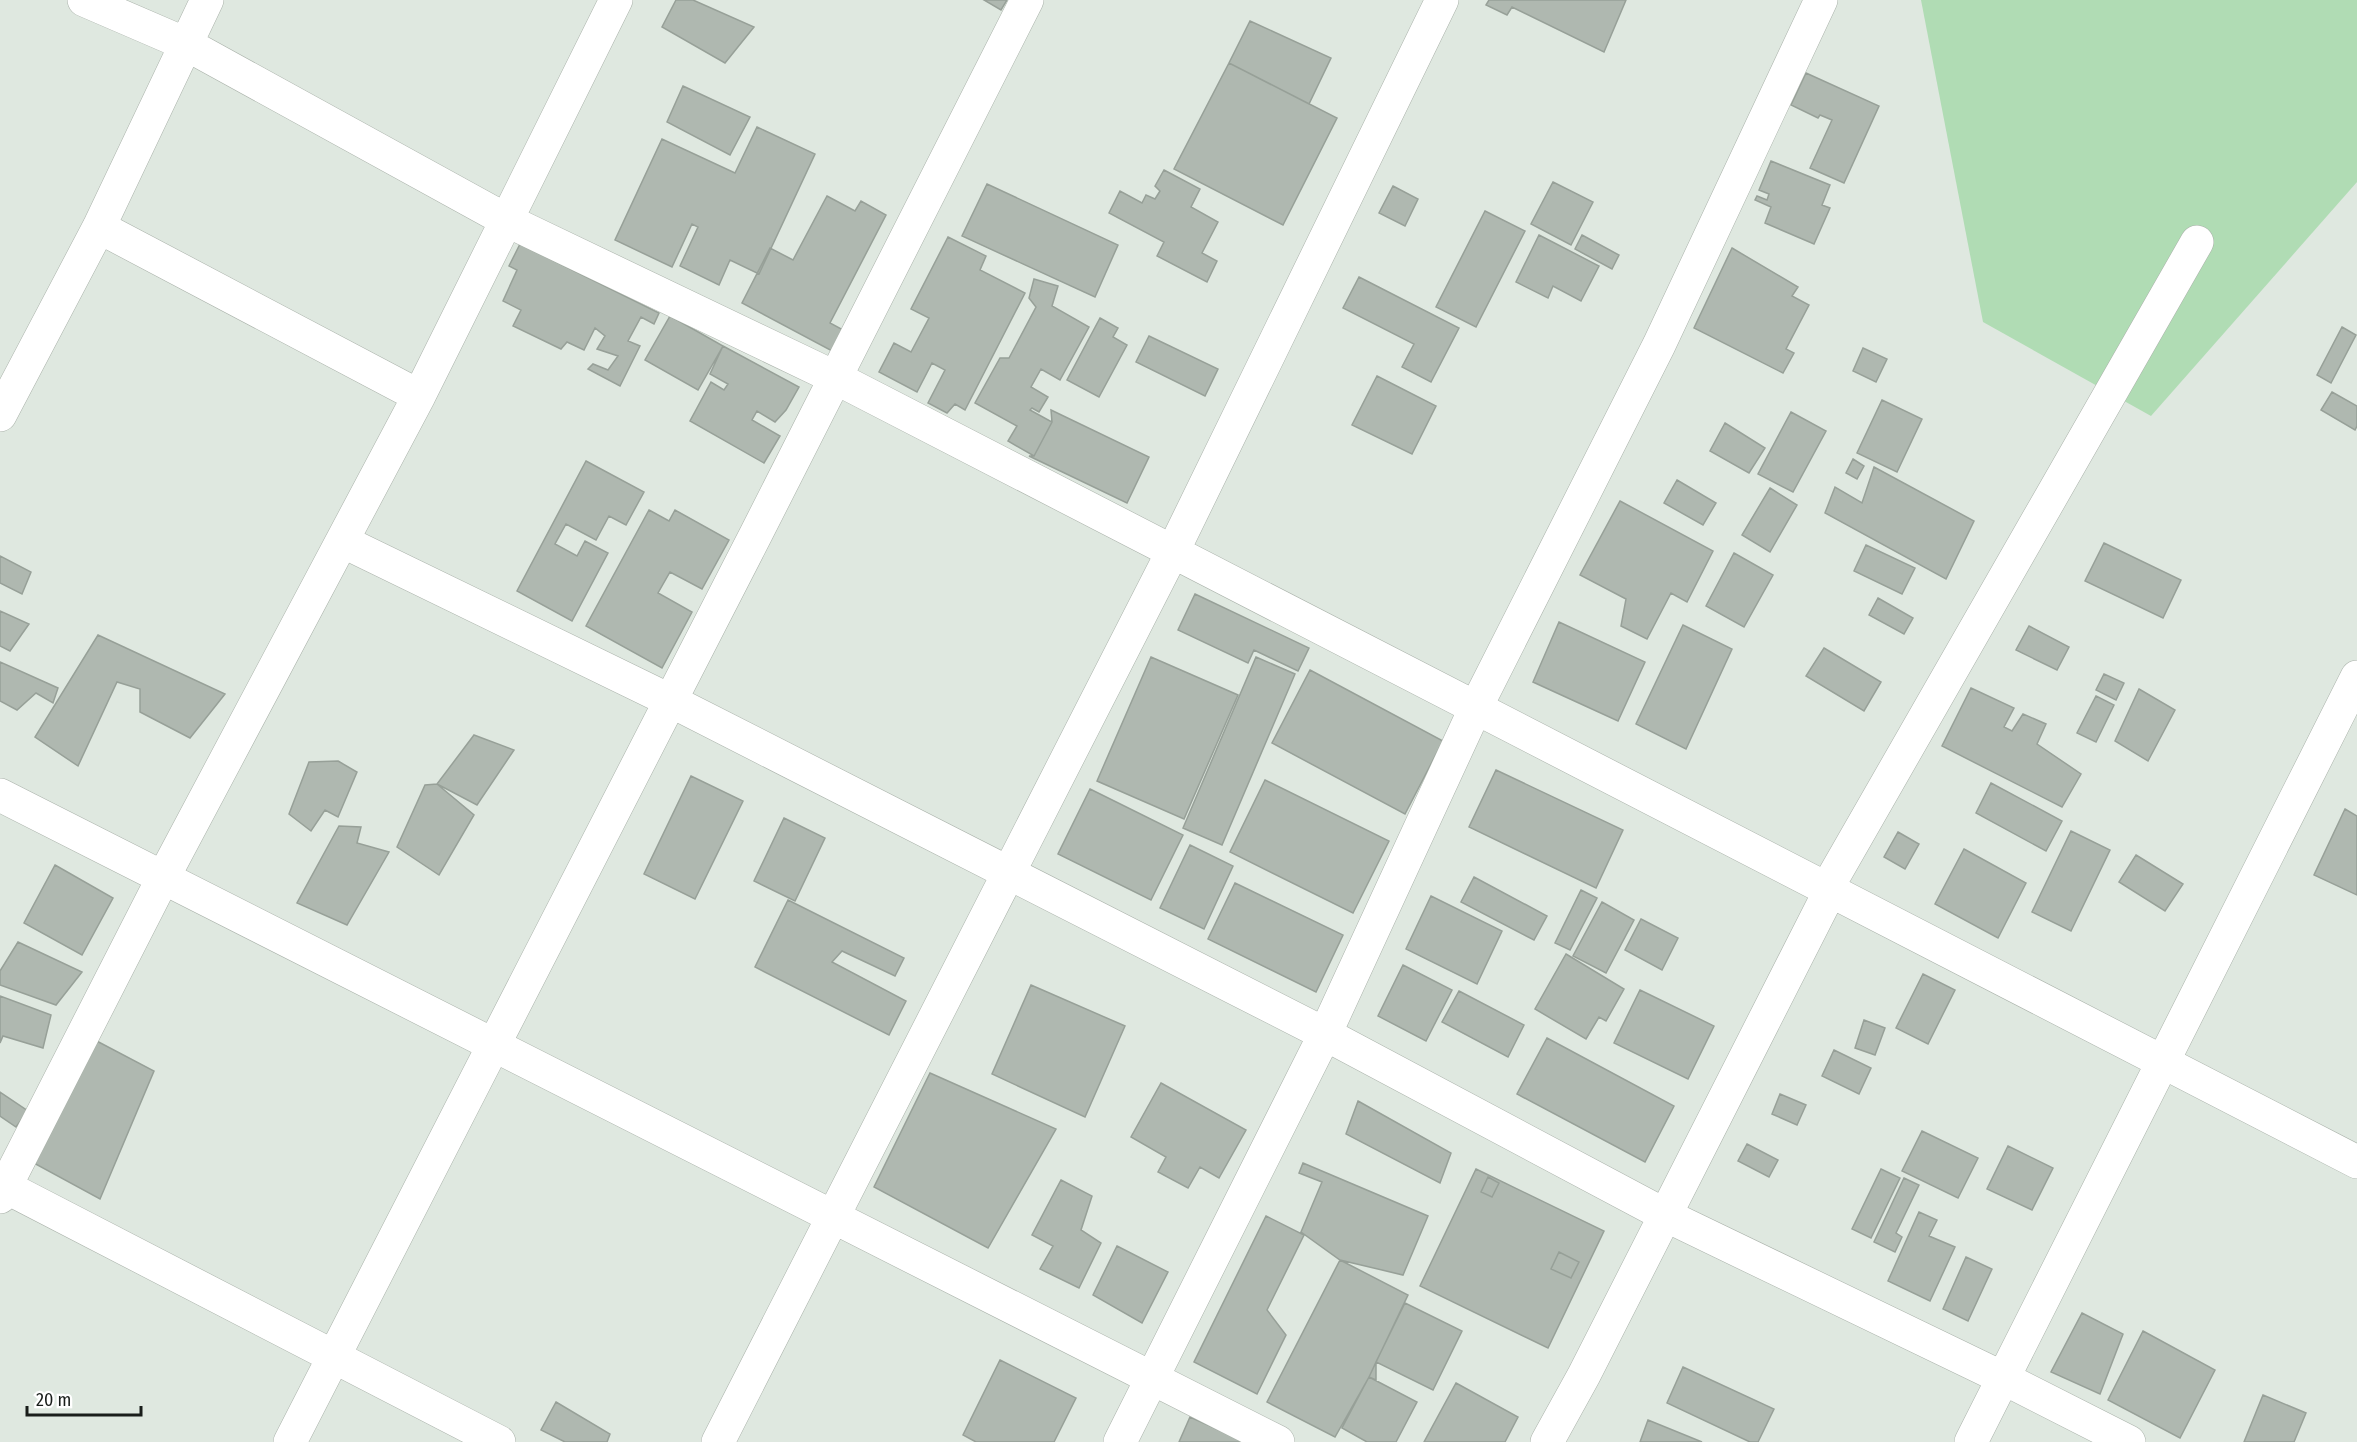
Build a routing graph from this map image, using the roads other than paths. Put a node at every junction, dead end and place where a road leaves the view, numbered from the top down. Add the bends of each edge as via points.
1 (84, 0) edge
2 (207, 0) edge
3 (616, 0) edge
4 (1027, 0) edge
5 (1442, 0) edge
6 (1821, 0) edge
7 (186, 44) junction
8 (508, 221) junction
9 (99, 227) junction
10 (2197, 242) dead end
11 (10, 370) edge
12 (834, 377) junction
13 (419, 396) junction
14 (0, 414) edge
15 (342, 541) junction
16 (1173, 551) junction
17 (2357, 677) edge
18 (669, 700) junction
19 (1476, 707) junction
20 (0, 795) edge
21 (1008, 873) junction
22 (163, 878) junction
23 (1829, 889) junction
24 (1325, 1034) junction
25 (493, 1044) junction
26 (2164, 1063) junction
27 (2357, 1162) edge
28 (2, 1189) edge
29 (1665, 1215) junction
30 (833, 1217) junction
31 (334, 1357) junction
32 (2003, 1378) junction
33 (1152, 1379) junction
34 (290, 1442) edge
35 (499, 1442) edge
36 (718, 1442) edge
37 (1120, 1442) edge
38 (1278, 1442) edge
39 (1547, 1442) edge
40 (1971, 1442) edge
41 (2129, 1442) edge

1 - 7 street
2 - 7 street
3 - 8 street
4 - 12 street
5 - 16 street
6 - 19 street via 1659,345
7 - 8 street
7 - 9 street
8 - 12 street
8 - 13 street
9 - 11 street
9 - 13 street
10 - 23 street
11 - 14 street
12 - 16 street
12 - 18 street
13 - 15 street
15 - 18 street
15 - 22 street
16 - 19 street
16 - 21 street
17 - 26 street
18 - 21 street
18 - 25 street
19 - 23 street
19 - 24 street
20 - 22 street
21 - 24 street
21 - 30 street
22 - 25 street
22 - 28 street
23 - 26 street
23 - 29 street
24 - 29 street
24 - 33 street
25 - 30 street
25 - 31 street
26 - 27 street
26 - 32 street
28 - 31 street
29 - 32 street
29 - 39 street
30 - 33 street
30 - 36 street
31 - 34 street
31 - 35 street
32 - 40 street
32 - 41 street
33 - 37 street
33 - 38 street

